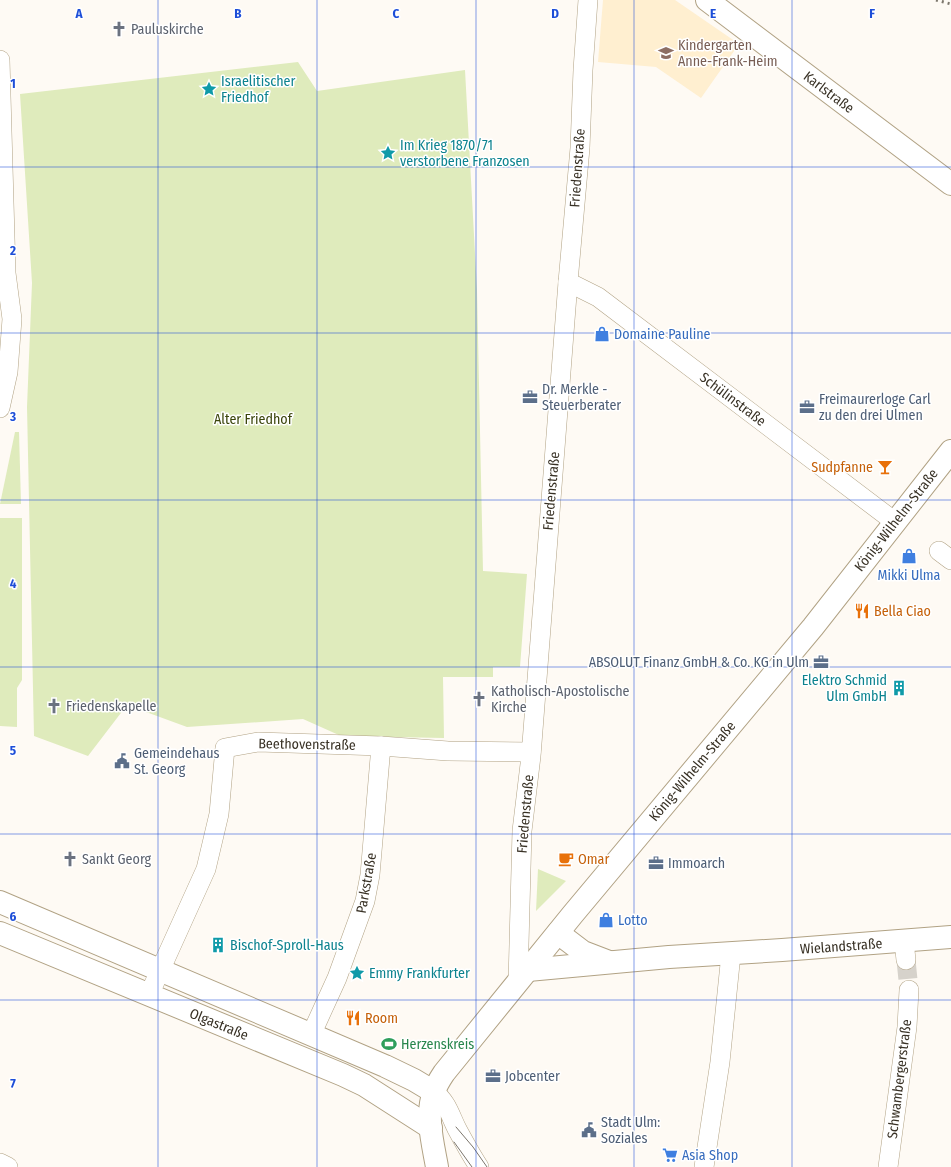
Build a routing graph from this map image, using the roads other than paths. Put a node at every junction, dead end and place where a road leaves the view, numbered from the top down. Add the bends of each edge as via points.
1 (588, 0) edge
2 (707, 0) edge
3 (0, 60) edge
4 (951, 184) edge
5 (568, 282) junction
6 (0, 408) edge
7 (951, 451) edge
8 (895, 522) junction
9 (381, 746) junction
10 (531, 752) junction
11 (0, 902) edge
12 (0, 933) edge
13 (558, 933) junction
14 (951, 937) edge
15 (731, 954) junction
16 (610, 962) junction
17 (159, 970) junction
18 (523, 976) junction
19 (909, 990) tunnel mouth
20 (149, 995) junction
21 (311, 1035) junction
22 (434, 1092) junction
23 (431, 1128) junction
24 (476, 1162) edge
25 (0, 1163) edge
26 (8, 1167) edge
27 (437, 1167) edge
28 (704, 1167) edge
29 (888, 1167) edge

1 - 5 street, Friedenstraße via 580,148
2 - 4 main road, Karlstraße
3 - 6 street via 6,272 12,319 8,372
5 - 8 street, Schülinstraße via 598,297
5 - 10 street, Friedenstraße
7 - 8 main road, König-Wilhelm-Straße
8 - 13 main road, König-Wilhelm-Straße via 813,627
9 - 10 street, Beethovenstraße via 448,751
9 - 17 street, Beethovenstraße via 258,742 225,748 219,814 206,869
9 - 21 street, Parkstraße via 366,900 337,978
10 - 18 street, Friedenstraße via 522,831
11 - 17 main road, Olgastraße
12 - 20 main road, Olgastraße
13 - 16 main road, Wielandstraße via 583,952
13 - 18 main road, König-Wilhelm-Straße
14 - 15 main road, Wielandstraße via 905,951
15 - 16 main road, Wielandstraße
15 - 28 street via 720,1062
16 - 18 main road, Wielandstraße
17 - 20 street, Beethovenstraße
17 - 21 main road, Olgastraße
18 - 22 main road, König-Wilhelm-Straße via 450,1065
19 - 29 street, Schwambergerstraße via 907,1027
20 - 23 main road, Olgastraße via 343,1075
21 - 22 main road, Olgastraße via 398,1072
22 - 23 main road, König-Wilhelm-Straße via 430,1112
22 - 24 street via 444,1102
23 - 24 street via 454,1142
23 - 27 main road, König-Wilhelm-Straße
25 - 26 street

